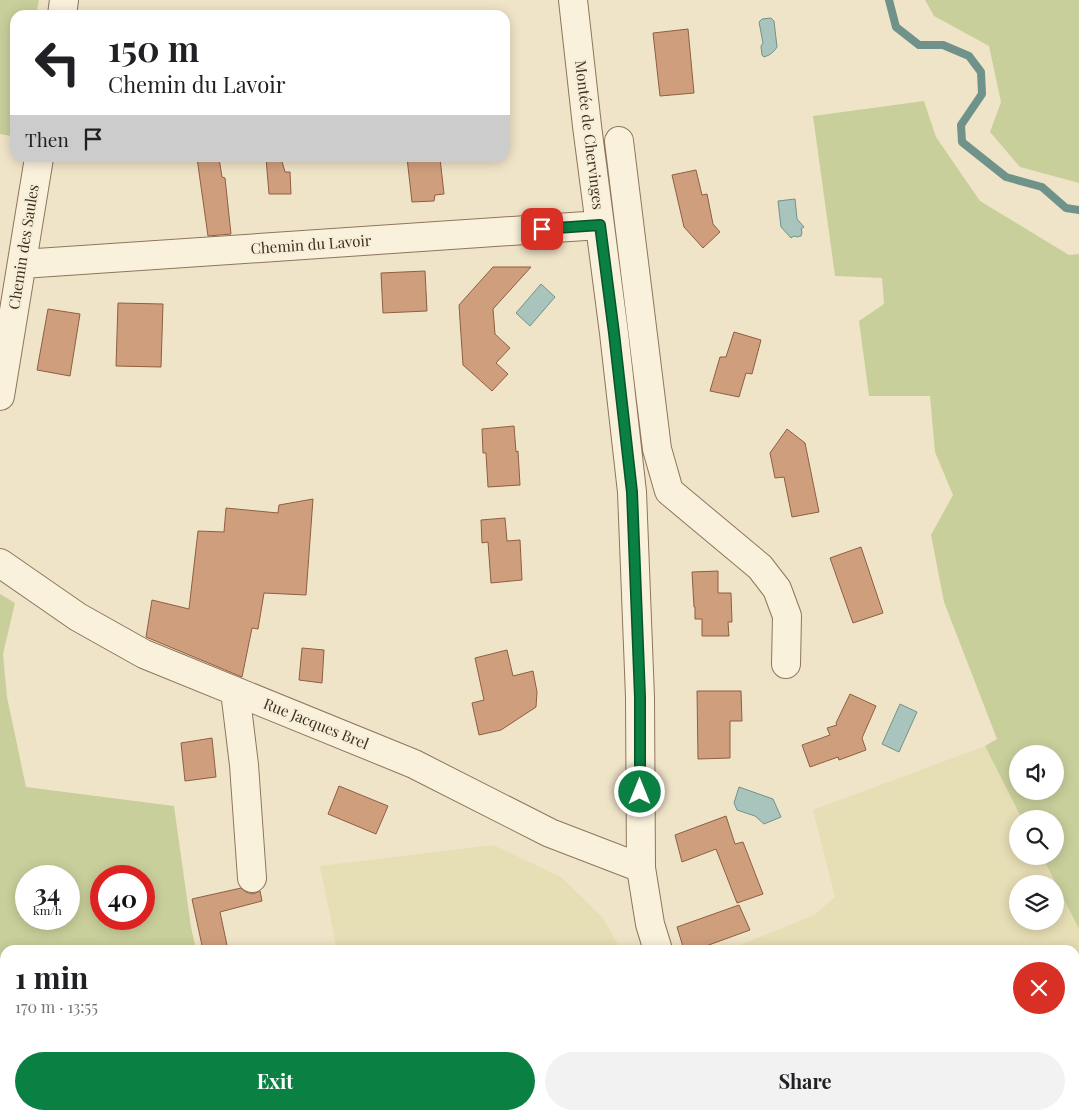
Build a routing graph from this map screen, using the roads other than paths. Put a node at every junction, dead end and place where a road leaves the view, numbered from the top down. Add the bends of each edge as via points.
1 (574, 0) edge
2 (619, 141) dead end
3 (38, 162) edge
4 (600, 225) junction
5 (22, 264) junction
6 (642, 328) junction
7 (614, 333) junction
8 (0, 396) edge
9 (0, 563) edge
10 (786, 664) dead end
11 (235, 691) junction
12 (641, 868) junction
13 (252, 878) dead end
14 (656, 945) edge

1 - 4 street, Montée de Chervinges
2 - 6 street
3 - 5 street, Chemin des Saules
4 - 5 street, Chemin du Lavoir
4 - 7 street, Montée de Chervinges
5 - 8 street, Chemin des Saules
6 - 7 street
6 - 10 street via 657,449 669,491 760,566 777,589 787,616
7 - 12 street, Montée de Chervinges via 632,492 640,697
9 - 11 street, Rue Jacques Brel via 78,617 144,654
11 - 12 street, Rue Jacques Brel via 414,764 550,832
11 - 13 street
12 - 14 street, Montée de Chervinges

